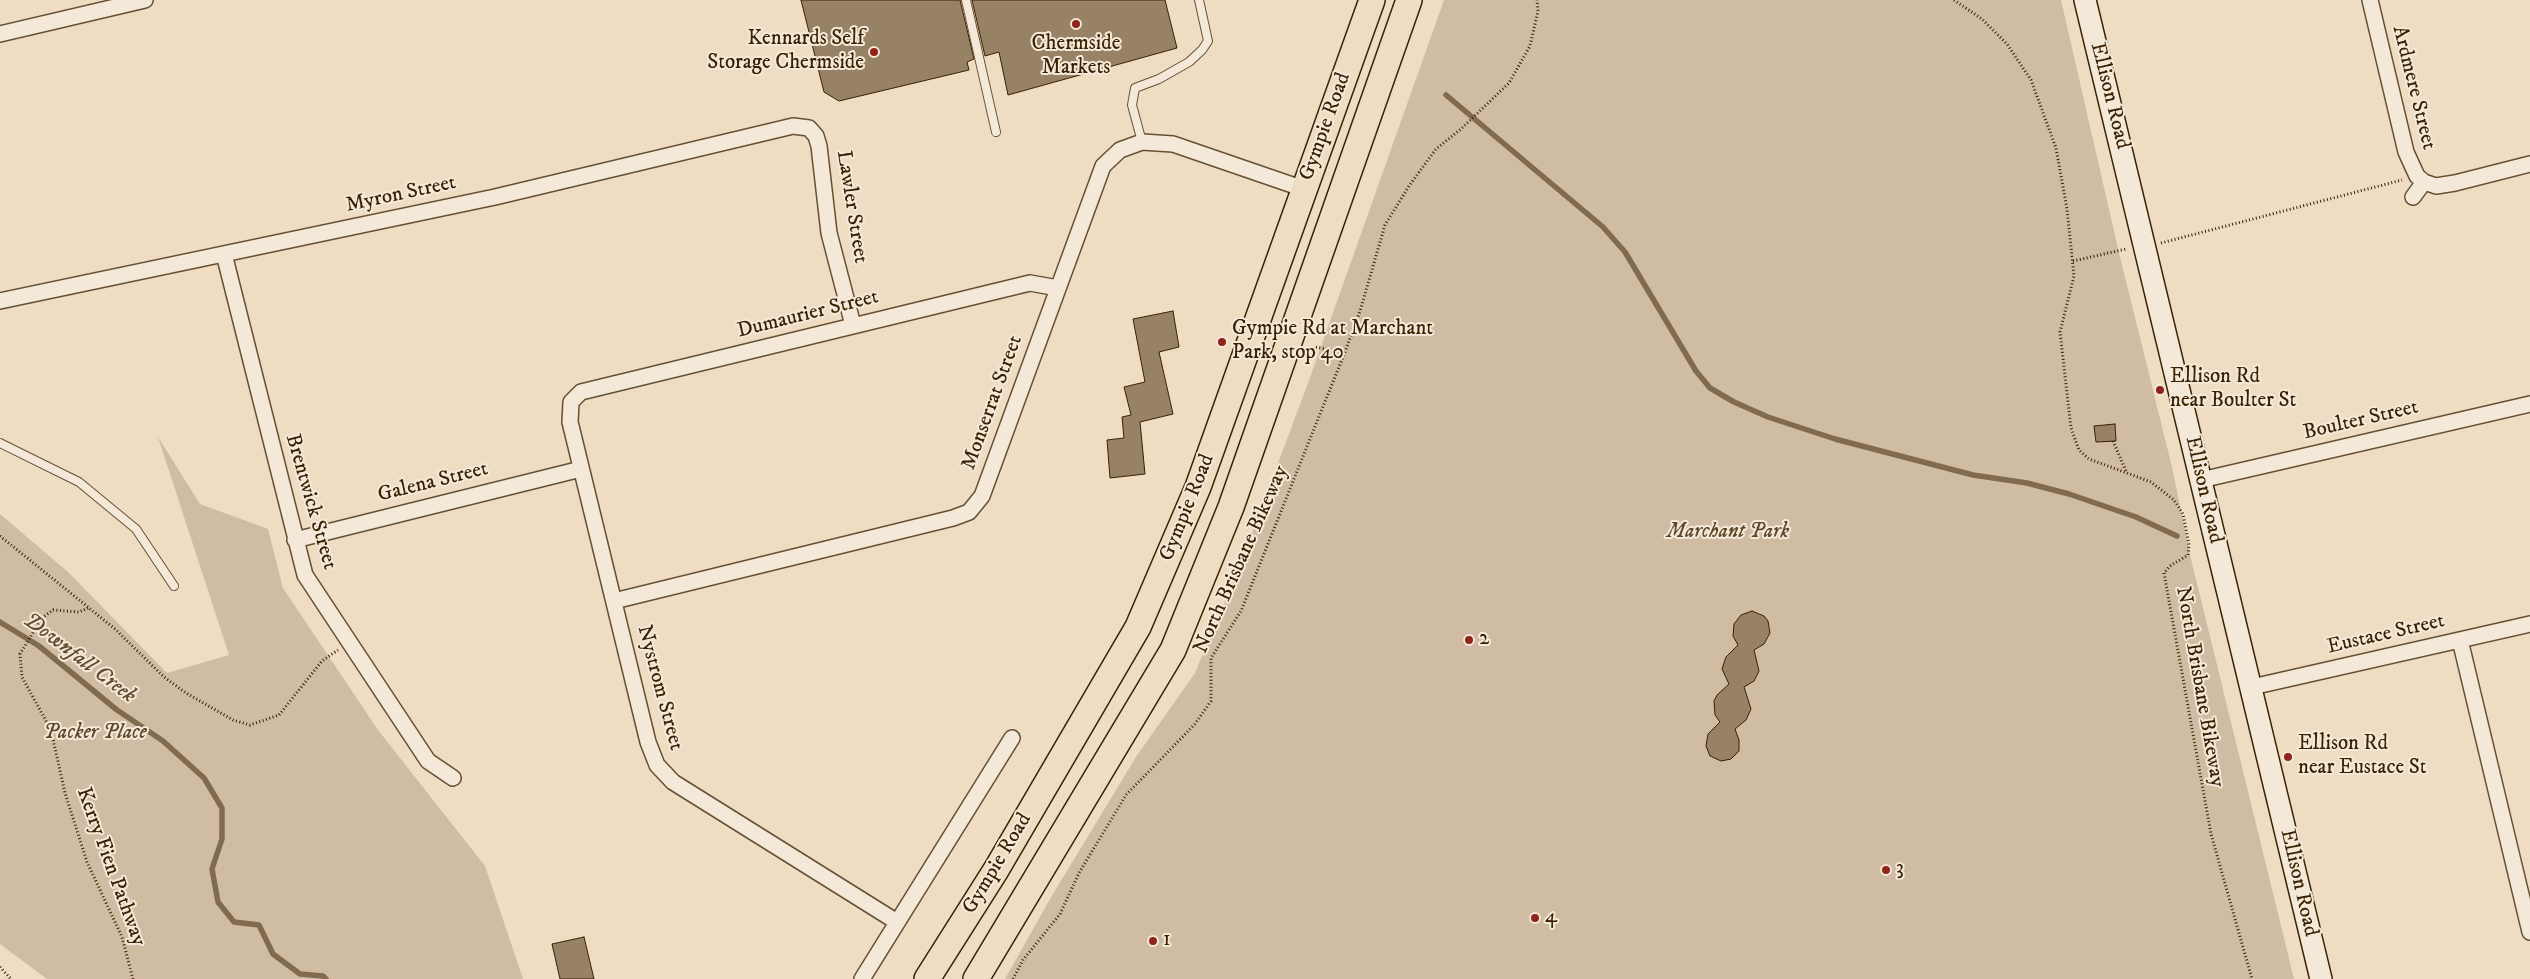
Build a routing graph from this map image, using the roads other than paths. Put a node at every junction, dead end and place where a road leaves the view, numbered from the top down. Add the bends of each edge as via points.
1 (145, 0) edge
2 (966, 0) edge
3 (1199, 0) edge
4 (1372, 0) edge
5 (1409, 0) edge
6 (2085, 0) edge
7 (2370, 0) edge
8 (0, 34) edge
9 (809, 128) joint
10 (996, 132) dead end
11 (1142, 142) junction
12 (2530, 164) edge
13 (2421, 179) junction
14 (1304, 189) junction
15 (2413, 197) dead end
16 (224, 254) junction
17 (1058, 288) junction
18 (0, 301) edge
19 (853, 325) junction
20 (571, 402) joint
21 (2530, 404) edge
22 (0, 443) edge
23 (581, 469) junction
24 (2201, 480) junction
25 (294, 540) junction
26 (174, 586) dead end
27 (614, 601) junction
28 (2530, 624) edge
29 (2460, 640) junction
30 (2252, 687) junction
31 (1012, 738) dead end
32 (453, 778) dead end
33 (897, 922) junction
34 (2530, 932) edge
35 (862, 979) edge
36 (927, 979) edge
37 (976, 979) edge
38 (2321, 979) edge

1 - 8 street
2 - 10 lane
3 - 11 lane via 1208,41 1202,50 1189,62 1135,88 1132,105
4 - 14 highway, Gympie Road
5 - 37 highway, Gympie Road via 1231,507 1173,650
6 - 24 main road, Ellison Road
7 - 13 street, Ardmere Street via 2406,152
9 - 16 street, Myron Street via 793,126 495,197
9 - 19 street, Lawler Street via 820,146 829,233
11 - 14 street, Monserrat Street via 1173,144
11 - 17 street, Monserrat Street via 1120,150 1103,166
12 - 13 street via 2436,186
13 - 15 street
14 - 36 highway, Gympie Road via 1198,487 1138,627 996,870
16 - 18 street, Myron Street
16 - 25 street, Brentwick Street
17 - 19 street, Dumaurier Street via 1030,282
17 - 27 street, Monserrat Street via 982,496 968,512
19 - 20 street, Dumaurier Street via 581,392
20 - 23 street, Nystrom Street via 570,422
21 - 24 street, Boulter Street
22 - 26 lane via 79,482 136,529
23 - 25 street, Galena Street
23 - 27 street, Nystrom Street
24 - 30 main road, Ellison Road
25 - 32 street, Brentwick Street via 304,575 348,643 428,761
27 - 33 street, Nystrom Street via 648,742 657,765 673,782
28 - 29 street, Eustace Street
29 - 30 street, Eustace Street
29 - 34 street
30 - 38 main road, Ellison Road
31 - 33 street
33 - 35 street

